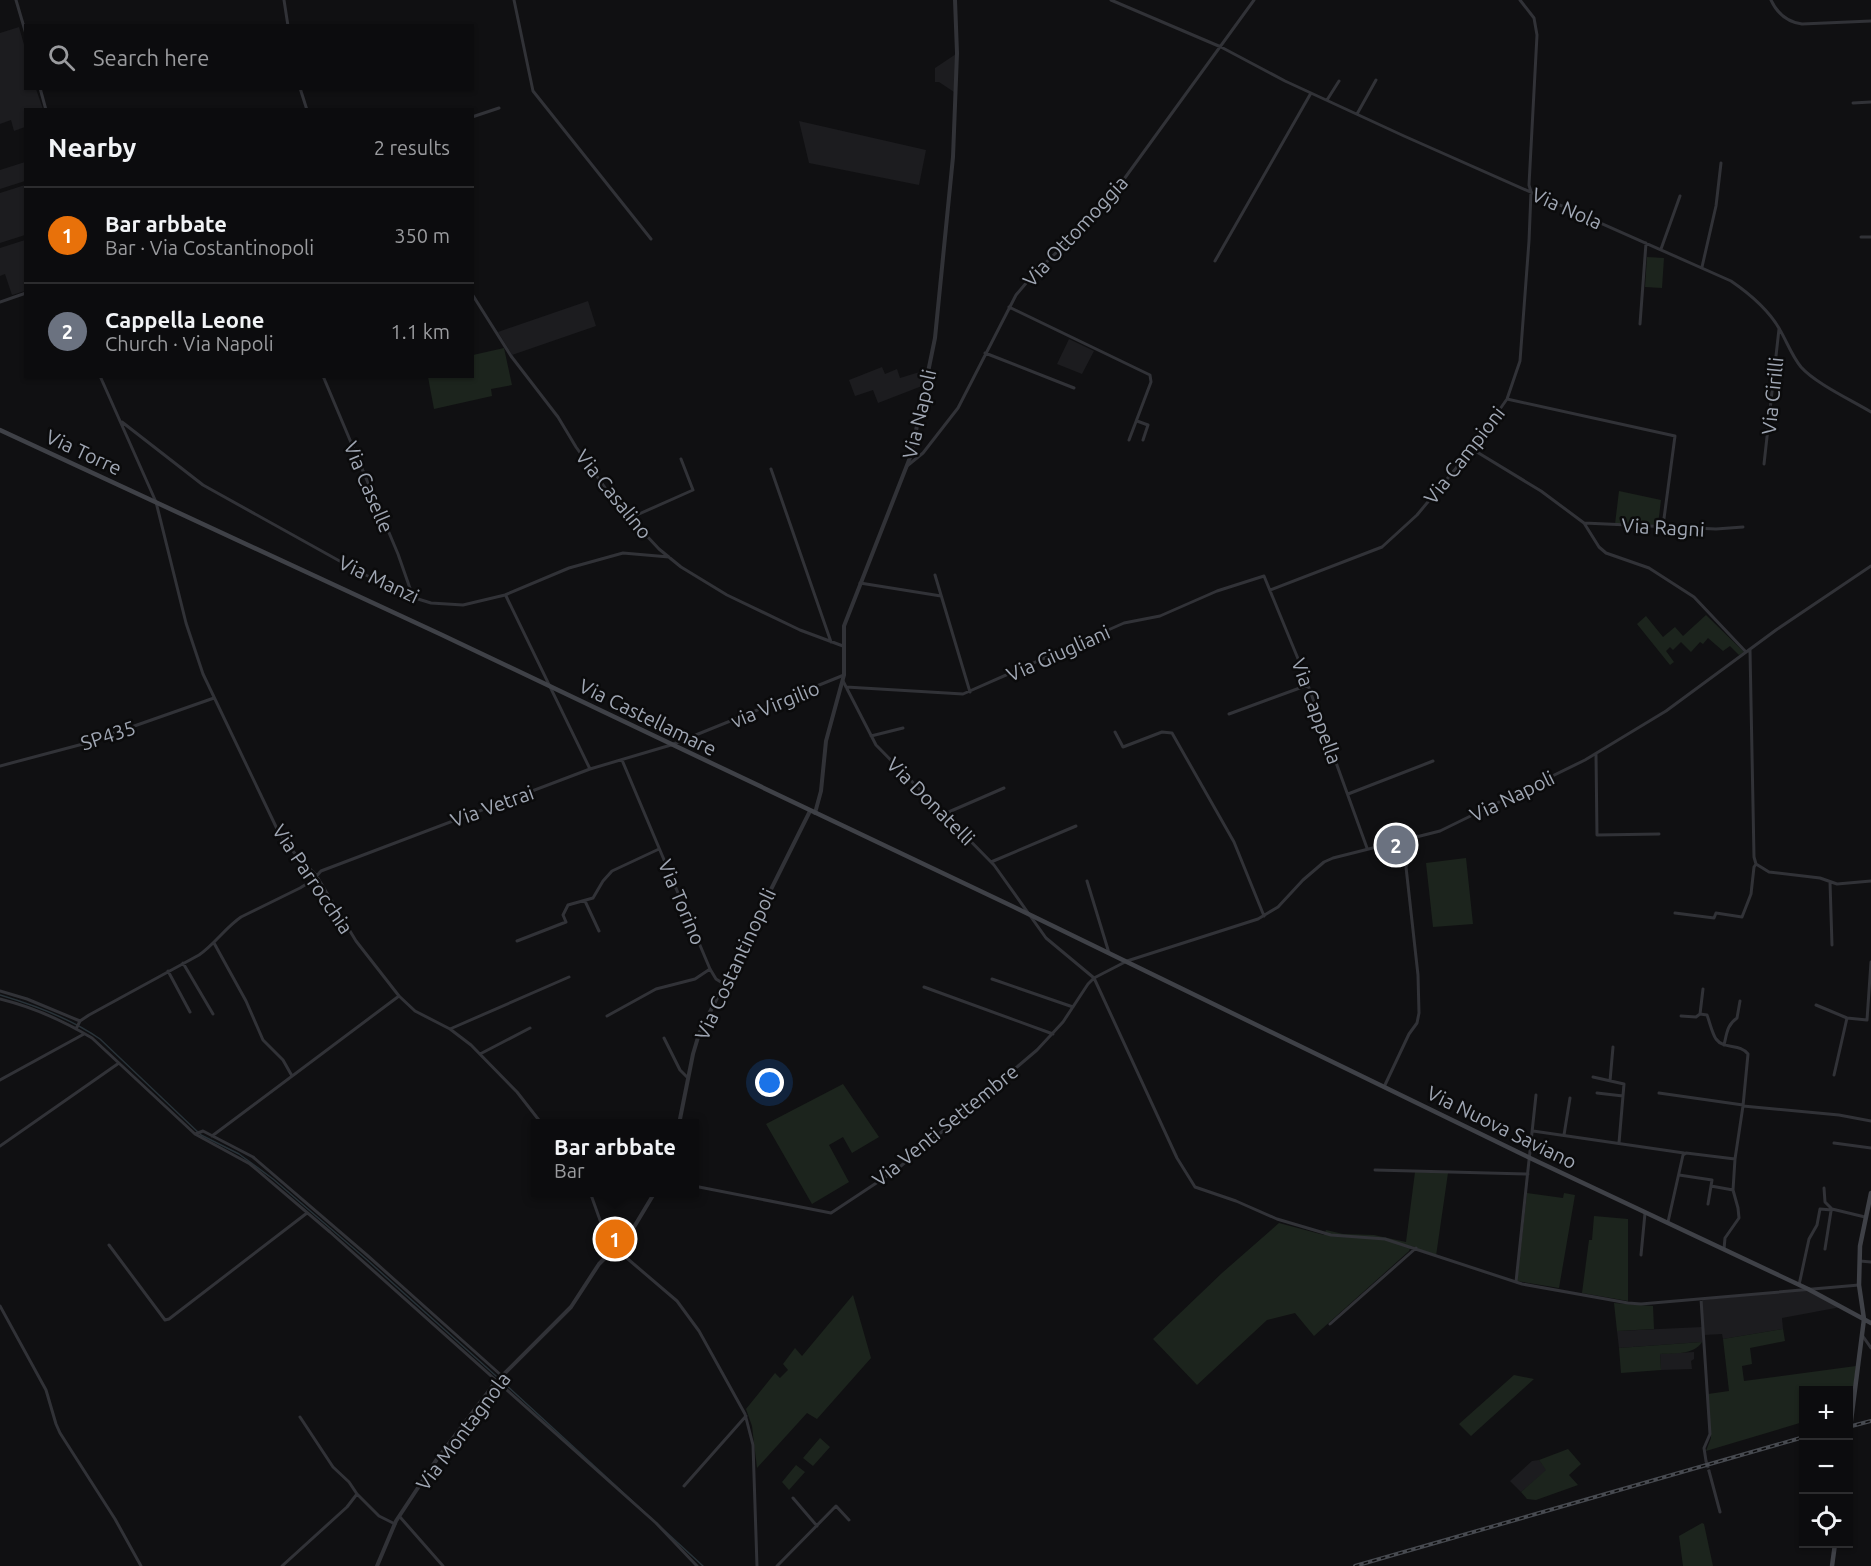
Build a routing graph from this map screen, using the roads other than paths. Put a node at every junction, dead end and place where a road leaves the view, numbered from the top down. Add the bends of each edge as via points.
1 (16, 0) edge
2 (284, 0) edge
3 (514, 0) edge
4 (955, 0) edge
5 (1112, 0) edge
6 (1254, 0) edge
7 (1520, 0) edge
8 (1771, 0) edge
9 (1871, 21) edge
10 (288, 24) edge
11 (24, 27) edge
12 (1221, 47) junction
13 (1376, 80) dead end
14 (1339, 81) dead end
15 (41, 90) edge
16 (301, 90) edge
17 (1311, 93) junction
18 (1327, 100) junction
19 (1871, 102) edge
20 (1853, 103) dead end
21 (45, 108) edge
22 (306, 108) edge
23 (499, 108) dead end
24 (1357, 114) junction
25 (474, 116) edge
26 (1721, 163) dead end
27 (1531, 192) junction
28 (1680, 196) dead end
29 (1861, 237) dead end
30 (1871, 237) edge
31 (651, 238) dead end
32 (1647, 243) junction
33 (1661, 249) junction
34 (1215, 261) dead end
35 (1702, 267) junction
36 (24, 294) edge
37 (474, 297) edge
38 (0, 302) edge
39 (1009, 307) junction
40 (1640, 324) dead end
41 (1779, 328) junction
42 (985, 353) junction
43 (101, 378) edge
44 (324, 378) edge
45 (1074, 388) dead end
46 (1507, 399) junction
47 (1871, 412) edge
48 (121, 421) junction
49 (1137, 421) junction
50 (0, 430) edge
51 (1130, 440) dead end
52 (1143, 440) dead end
53 (1472, 449) junction
54 (681, 459) dead end
55 (1764, 464) dead end
56 (907, 466) junction
57 (771, 469) dead end
58 (156, 502) junction
59 (630, 518) junction
60 (1584, 523) junction
61 (1663, 527) junction
62 (1743, 527) dead end
63 (669, 557) junction
64 (1871, 566) edge
65 (935, 575) dead end
66 (1264, 576) joint
67 (860, 583) junction
68 (1269, 590) junction
69 (505, 595) junction
70 (941, 596) junction
71 (413, 598) junction
72 (831, 642) junction
73 (843, 646) junction
74 (1748, 651) junction
75 (844, 678) junction
76 (1308, 685) junction
77 (550, 686) junction
78 (846, 687) junction
79 (970, 692) junction
80 (214, 698) junction
81 (1229, 714) dead end
82 (903, 728) dead end
83 (1115, 732) dead end
84 (872, 736) junction
85 (671, 745) junction
86 (1596, 754) junction
87 (622, 760) junction
88 (1433, 761) dead end
89 (0, 766) edge
90 (590, 769) junction
91 (1004, 788) dead end
92 (1348, 794) junction
93 (813, 812) junction
94 (944, 814) junction
95 (1076, 826) dead end
96 (1659, 834) dead end
97 (1417, 836) junction
98 (1367, 848) junction
99 (659, 849) junction
100 (991, 861) junction
101 (1756, 864) junction
102 (316, 875) junction
103 (1087, 881) dead end
104 (1871, 881) edge
105 (1830, 882) junction
106 (585, 901) junction
107 (1676, 913) dead end
108 (1028, 914) junction
109 (1264, 916) junction
110 (599, 931) dead end
111 (517, 941) dead end
112 (214, 943) junction
113 (1832, 945) dead end
114 (1109, 953) junction
115 (1126, 961) junction
116 (1871, 962) edge
117 (183, 963) junction
118 (710, 969) junction
119 (168, 971) junction
120 (569, 977) dead end
121 (1094, 978) junction
122 (992, 979) dead end
123 (724, 984) junction
124 (924, 987) dead end
125 (1703, 989) dead end
126 (0, 991) edge
127 (399, 996) junction
128 (0, 999) edge
129 (1740, 1001) dead end
130 (1816, 1005) dead end
131 (1073, 1007) junction
132 (190, 1012) dead end
133 (213, 1014) dead end
134 (1700, 1014) junction
135 (607, 1016) dead end
136 (1681, 1016) dead end
137 (1846, 1018) junction
138 (1869, 1021) edge
139 (78, 1025) junction
140 (530, 1028) dead end
141 (450, 1029) junction
142 (84, 1034) junction
143 (1053, 1034) junction
144 (664, 1038) dead end
145 (1724, 1045) junction
146 (1614, 1047) dead end
147 (480, 1054) junction
148 (119, 1064) junction
149 (1834, 1075) dead end
150 (292, 1076) junction
151 (1593, 1077) dead end
152 (688, 1078) junction
153 (0, 1080) edge
154 (1610, 1081) junction
155 (1384, 1087) junction
156 (1597, 1093) dead end
157 (1659, 1093) dead end
158 (1536, 1095) dead end
159 (1623, 1096) junction
160 (1570, 1098) dead end
161 (1743, 1105) junction
162 (538, 1119) edge
163 (680, 1119) edge
164 (1871, 1121) edge
165 (1533, 1131) junction
166 (197, 1133) junction
167 (1564, 1135) junction
168 (212, 1136) junction
169 (1619, 1143) junction
170 (1833, 1143) dead end
171 (0, 1146) edge
172 (1871, 1148) edge
173 (1684, 1154) junction
174 (1530, 1158) junction
175 (1735, 1159) junction
176 (1375, 1170) dead end
177 (1528, 1174) junction
178 (1679, 1175) junction
179 (1711, 1186) junction
180 (699, 1187) edge
181 (1824, 1188) dead end
182 (1732, 1190) junction
183 (1871, 1193) edge
184 (592, 1197) edge
185 (652, 1197) edge
186 (1708, 1204) dead end
187 (1869, 1208) edge
188 (1832, 1210) junction
189 (1645, 1213) junction
190 (307, 1214) junction
191 (1865, 1217) junction
192 (1668, 1224) junction
193 (109, 1245) dead end
194 (1416, 1248) junction
195 (1825, 1249) dead end
196 (613, 1250) junction
197 (1724, 1251) junction
198 (1641, 1255) dead end
199 (1860, 1261) junction
200 (1871, 1262) edge
201 (1516, 1282) junction
202 (1799, 1285) junction
203 (1859, 1285) junction
204 (1808, 1289) junction
205 (1701, 1299) junction
206 (0, 1306) edge
207 (1864, 1319) junction
208 (1871, 1323) edge
209 (1330, 1324) dead end
210 (1862, 1335) junction
211 (1871, 1348) edge
212 (502, 1376) junction
213 (497, 1381) junction
214 (746, 1416) junction
215 (300, 1417) dead end
216 (1849, 1440) edge
217 (1706, 1461) tunnel mouth
218 (1709, 1471) tunnel mouth
219 (684, 1486) dead end
220 (357, 1494) junction
221 (793, 1498) dead end
222 (1720, 1512) dead end
223 (400, 1517) junction
224 (849, 1520) dead end
225 (395, 1524) junction
226 (817, 1526) junction
227 (1834, 1548) edge
228 (141, 1566) edge
229 (282, 1566) edge
230 (376, 1566) edge
231 (443, 1566) edge
232 (697, 1566) edge
233 (757, 1566) edge
234 (777, 1566) edge
235 (1832, 1566) edge

1 - 11 street
2 - 10 street
3 - 31 street via 533,91
4 - 56 street, Via Napoli via 956,92 946,241 935,338
5 - 12 street, Via Nola
6 - 12 street, Via Ottomoggia
7 - 27 street, Via Campioni via 1534,18 1537,35 1528,185
8 - 9 street via 1793,22 1802,24
12 - 17 street, Via Nola
12 - 39 street, Via Ottomoggia via 1119,186 1025,283
13 - 24 street
14 - 18 street
15 - 21 street
16 - 22 street
17 - 18 street, Via Nola
17 - 34 street
18 - 24 street, Via Nola
19 - 20 street
23 - 25 street
24 - 27 street, Via Nola
26 - 35 street
27 - 32 street, Via Nola
27 - 46 street, Via Campioni via 1520,361
28 - 33 street
29 - 30 street
32 - 33 street, Via Nola
32 - 40 street
33 - 35 street, Via Nola
35 - 41 street, Via Nola via 1749,294
36 - 38 street
37 - 59 street, Via Casalino via 511,356
39 - 42 street, Via Ottomoggia
39 - 49 street via 1150,375
41 - 47 street, Via Nola via 1803,369
41 - 55 street, Via Cirilli
42 - 45 street
42 - 56 street, Via Ottomoggia via 958,408 923,453
43 - 48 street, Via Parrocchia
44 - 71 street, Via Caselle
46 - 53 street, Via Campioni
46 - 61 street via 1674,436
48 - 58 street, Via Parrocchia
48 - 71 street, Via Manzi via 203,485
49 - 51 street
49 - 52 street via 1148,425
50 - 58 main road, Via Torre
53 - 60 street, Via Ragni
53 - 68 street, Via Campioni via 1417,515 1382,547
54 - 59 street via 693,490
56 - 67 street, Via Napoli
57 - 72 street
58 - 77 main road, Via Castellamare
58 - 80 street, Via Parrocchia via 186,623
59 - 63 street, Via Casalino
60 - 61 street, Via Ragni
60 - 74 street, Via Ragni via 1606,553 1649,568 1694,597
61 - 62 street, Via Ragni
63 - 69 street, Via Manzi via 623,553 569,568
63 - 72 street, Via Casalino via 727,595
64 - 74 street, Via Napoli
65 - 70 street
66 - 68 street, Via Cappella
66 - 79 street, Via Giugliani via 1160,616 1124,623
67 - 70 street
67 - 73 street, Via Napoli via 844,626
68 - 76 street, Via Cappella
69 - 71 street, Via Manzi via 463,605
69 - 77 street
70 - 79 street
72 - 73 street, Via Casalino
73 - 75 street, Via Napoli
74 - 86 street, Via Napoli via 1666,711
74 - 101 street
75 - 78 street, Via Donatelli
75 - 85 street, via Virgilio
75 - 93 street, Via Napoli via 826,741 821,791
76 - 81 street
76 - 92 street, Via Cappella
77 - 85 main road, Via Castellamare
77 - 90 street
78 - 79 street, Via Giugliani
78 - 84 street, Via Donatelli
80 - 89 street, SP435 via 83,744
80 - 102 street, Via Parrocchia via 279,833
82 - 84 street
83 - 109 street via 1123,747 1162,732 1173,733 1234,842
84 - 94 street, Via Donatelli via 876,745
85 - 87 street, Via Vetrai
85 - 93 main road, Via Castellamare
86 - 96 street via 1597,835
86 - 97 street, Via Napoli via 1440,831
87 - 90 street, Via Vetrai
87 - 99 street, Via Torino
88 - 92 street
90 - 102 street, Via Vetrai
91 - 94 street
92 - 98 street, Via Cappella
93 - 108 main road, Via Castellamare
93 - 123 street, Via Costantinopoli
94 - 100 street, Via Donatelli
95 - 100 street
97 - 98 street, Via Napoli
97 - 155 street via 1406,867 1419,1013
98 - 109 street, Via Napoli via 1324,862
99 - 106 street, Via Torino via 612,871 593,898
99 - 118 street, Via Torino
100 - 108 street, Via Donatelli
101 - 105 street via 1769,872
101 - 107 street via 1742,917
102 - 112 street, Via Vetrai via 300,888 241,917
102 - 127 street, Via Parrocchia via 356,941
103 - 114 street
104 - 105 street
105 - 113 street
106 - 110 street
106 - 111 street, Via Torino via 568,905 563,915 566,922
108 - 114 main road, Via Castellamare
108 - 121 street, Via Donatelli via 1046,938
109 - 115 street, Via Napoli
112 - 117 street, Via Vetrai
112 - 150 street via 263,1040 283,1060
114 - 115 main road, Via Castellamare
115 - 121 street, Via Venti Settembre
115 - 155 main road, Via Nuova Saviano
116 - 138 street
117 - 119 street, Via Vetrai
117 - 133 street
118 - 123 street, Via Torino
118 - 135 street via 694,979 656,989
119 - 132 street
119 - 139 street, Via Vetrai
120 - 141 street
121 - 131 street, Via Venti Settembre
121 - 194 street via 1195,1187 1277,1219 1332,1235 1385,1239
122 - 131 street
123 - 152 street, Via Costantinopoli via 699,1034
124 - 143 street
125 - 134 street
126 - 139 street via 27,999
127 - 141 street, Via Parrocchia via 415,1011
127 - 150 street
128 - 139 street
129 - 145 street
130 - 137 street
131 - 143 street, Via Venti Settembre
134 - 136 street
134 - 145 street via 1707,1015 1716,1038
137 - 138 street
137 - 149 street
139 - 142 street
140 - 147 street
141 - 147 street, Via Parrocchia
142 - 148 street
142 - 153 street
143 - 180 street, Via Venti Settembre via 979,1095 921,1150 831,1213
144 - 152 street
145 - 161 street via 1740,1047 1748,1054
146 - 154 street
147 - 162 street, Via Parrocchia
148 - 166 street
148 - 171 street
150 - 168 street
151 - 154 street
152 - 163 street, Via Costantinopoli
154 - 159 street via 1624,1084
155 - 174 main road, Via Nuova Saviano
156 - 159 street
157 - 161 street
158 - 165 street
159 - 169 street
160 - 167 street
161 - 164 street
161 - 175 street
165 - 167 street
165 - 174 street
166 - 168 street via 203,1131
166 - 190 street via 250,1164
167 - 169 street
168 - 212 street via 253,1157
169 - 173 street
170 - 172 street
173 - 175 street
173 - 178 street
174 - 177 street
174 - 189 main road, Via Nuova Saviano
175 - 182 street
176 - 177 street
177 - 201 street
178 - 179 street via 1712,1179
178 - 192 street
179 - 182 street
179 - 186 street
181 - 188 street via 1825,1202
182 - 197 street via 1739,1218 1725,1238
183 - 187 main road
184 - 196 street
185 - 196 street via 631,1232
187 - 191 main road
188 - 191 street
188 - 195 street
188 - 202 street via 1820,1209
189 - 192 main road, Via Nuova Saviano
189 - 198 street
190 - 193 street via 165,1320
190 - 213 street
191 - 199 main road
192 - 197 main road, Via Nuova Saviano
194 - 201 street
194 - 209 street
196 - 212 street, Via Montagnola via 561,1319
196 - 214 street via 677,1301 699,1331
197 - 202 main road, Via Nuova Saviano
199 - 200 street
199 - 203 main road
201 - 205 street via 1628,1303
202 - 204 main road, Via Nuova Saviano
203 - 204 street
203 - 207 main road
204 - 205 street
204 - 207 main road, Via Nuova Saviano
205 - 217 street via 1710,1434 1703,1451
206 - 228 street via 46,1390 60,1433
207 - 208 main road, Via Nuova Saviano
207 - 210 main road
210 - 211 street
210 - 216 main road
212 - 213 street, Via Montagnola
213 - 223 street, Via Montagnola via 435,1462
213 - 232 street via 656,1523
214 - 219 street
214 - 233 street via 753,1445
215 - 220 street via 333,1467
218 - 222 street
220 - 225 street via 379,1516
220 - 229 street
221 - 226 street
223 - 225 street, Via Montagnola
223 - 231 street
224 - 226 street via 836,1506
225 - 230 street, Via Montagnola
226 - 234 street
227 - 235 main road

